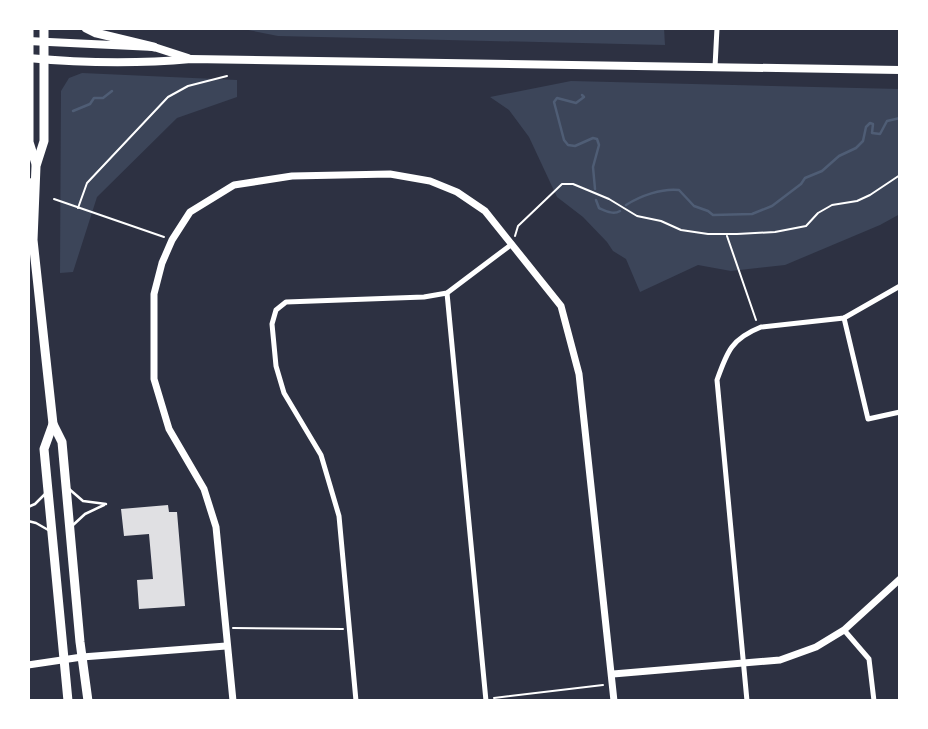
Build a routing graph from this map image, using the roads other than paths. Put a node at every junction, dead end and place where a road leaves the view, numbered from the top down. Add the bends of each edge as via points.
1 (29, 28) edge
2 (44, 28) edge
3 (86, 28) edge
4 (718, 28) edge
5 (29, 41) edge
6 (44, 42) junction
7 (154, 47) junction
8 (29, 58) edge
9 (191, 59) junction
10 (44, 60) junction
11 (715, 67) junction
12 (900, 69) edge
13 (37, 166) junction
14 (28, 182) edge
15 (34, 214) junction
16 (512, 244) junction
17 (900, 286) edge
18 (447, 293) junction
19 (844, 318) junction
20 (900, 412) edge
21 (53, 424) junction
22 (66, 487) junction
23 (48, 490) junction
24 (28, 506) edge
25 (28, 521) edge
26 (70, 529) junction
27 (52, 533) junction
28 (900, 579) edge
29 (844, 630) junction
30 (226, 646) junction
31 (82, 657) junction
32 (65, 659) junction
33 (743, 662) junction
34 (28, 665) edge
35 (613, 674) junction
36 (486, 700) edge
37 (68, 701) edge
38 (88, 701) edge
39 (233, 701) edge
40 (356, 701) edge
41 (614, 701) edge
42 (747, 701) edge
43 (874, 701) edge

1 - 5 main road
2 - 6 main road
3 - 7 main road
4 - 11 street
5 - 6 main road
5 - 8 main road
6 - 7 main road
6 - 10 main road
7 - 9 main road
8 - 10 main road
8 - 13 main road via 29,142
9 - 10 main road via 154,63
9 - 11 main road
10 - 13 main road via 44,141
11 - 12 main road
13 - 15 main road
14 - 15 main road
15 - 21 main road
16 - 18 street
16 - 30 street via 485,211 457,192 430,181 390,174 292,176 234,185 190,212 172,240 154,294 154,379 169,429 204,489 216,527
16 - 35 street via 561,306 569,331 579,374
17 - 19 street
18 - 36 street
18 - 40 street via 286,302 276,310 272,324 284,393 321,455 339,516
19 - 20 street via 868,419
19 - 33 street via 759,328 728,349 717,380
21 - 22 main road via 62,442
21 - 23 main road via 44,449
22 - 26 main road
22 - 26 lane via 83,501 106,504 85,514
23 - 24 lane
23 - 27 main road
25 - 27 lane
26 - 31 main road
27 - 32 main road
28 - 29 street
29 - 33 street via 816,647 780,660
29 - 43 street via 870,659
30 - 31 street
30 - 39 street
31 - 32 street
31 - 38 main road
32 - 34 street
32 - 37 main road
33 - 35 street
33 - 42 street
35 - 41 street

